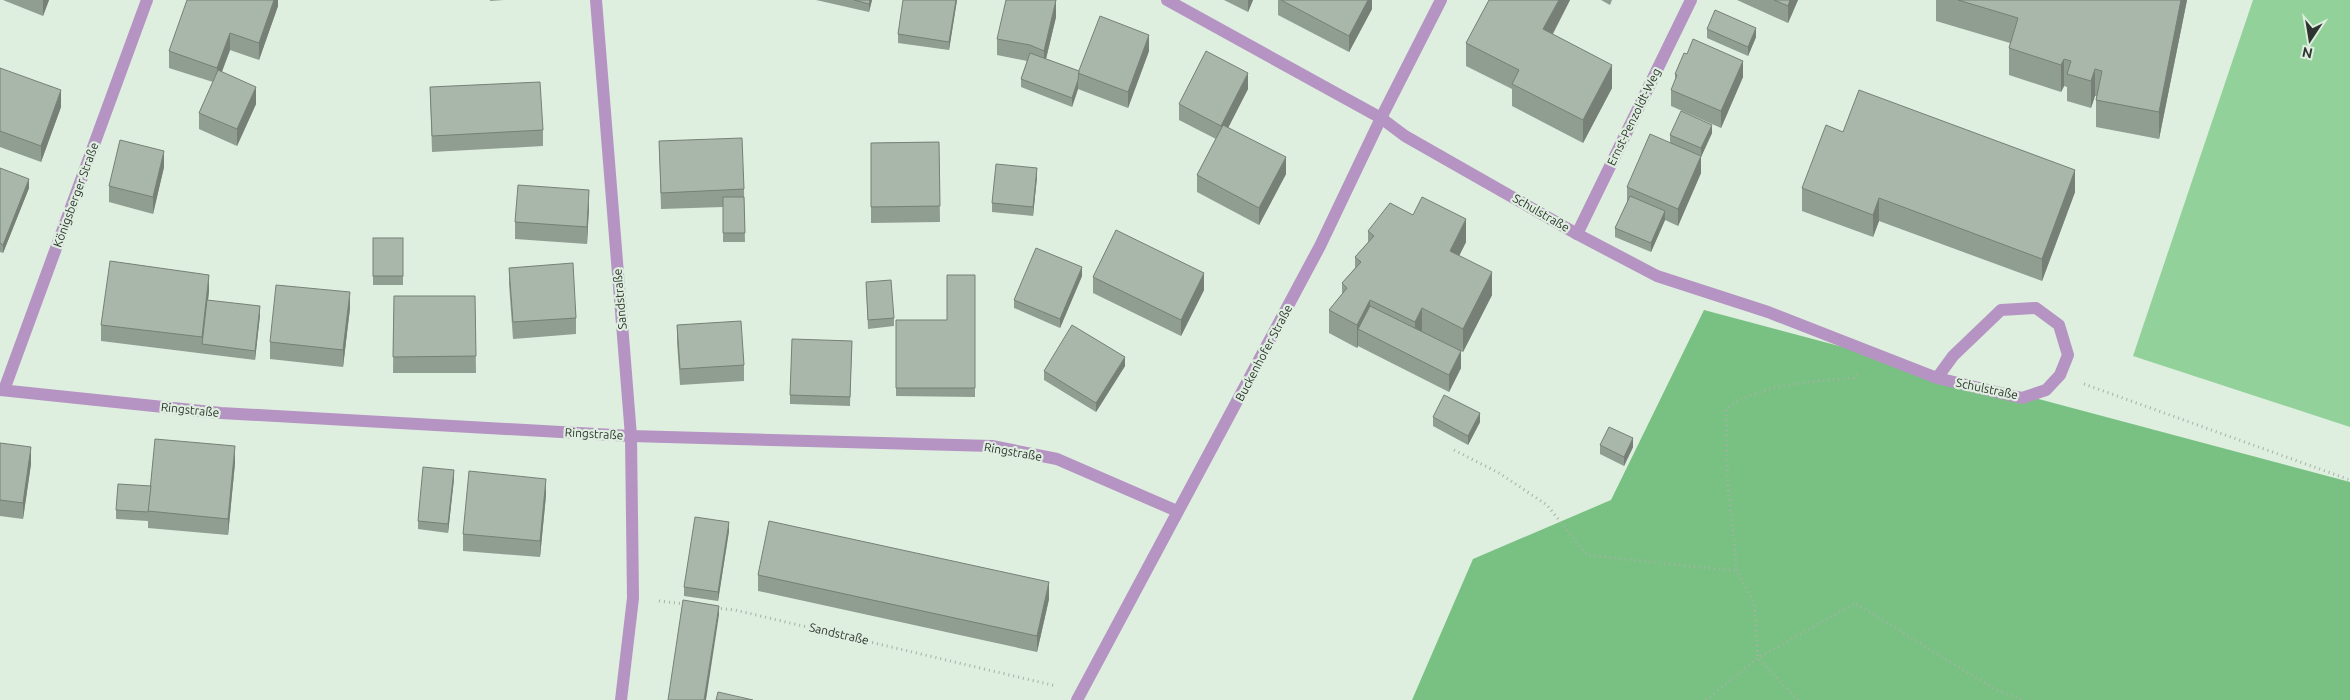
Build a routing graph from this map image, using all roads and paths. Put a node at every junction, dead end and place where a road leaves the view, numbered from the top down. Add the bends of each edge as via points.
1 (147, 0) edge
2 (596, 0) edge
3 (1167, 0) edge
4 (1441, 0) edge
5 (1691, 0) edge
6 (1381, 118) junction
7 (1577, 234) junction
8 (1870, 351) junction
9 (2060, 375) junction
10 (1937, 378) junction
11 (2, 390) edge
12 (631, 436) junction
13 (1454, 450) dead end
14 (2350, 480) edge
15 (1177, 511) junction
16 (1737, 571) junction
17 (633, 598) junction
18 (689, 605) edge
19 (708, 607) edge
20 (1758, 658) junction
21 (1044, 682) dead end
22 (621, 700) edge
23 (1077, 700) edge
24 (1706, 700) edge
25 (1798, 700) edge
26 (2022, 700) edge

1 - 11 street, Königsberger Straße
2 - 12 street, Sandstraße
3 - 6 street, Schulstraße
4 - 6 street, Buckenhofer Straße
5 - 7 street, Ernst-Penzoldt-Weg
6 - 7 street, Schulstraße via 1405,136
6 - 15 street, Buckenhofer Straße via 1320,246
7 - 8 street, Schulstraße via 1657,276 1768,312
8 - 10 street, Schulstraße
8 - 16 path via 1854,378 1794,383 1747,395 1726,408 1728,488
9 - 10 street, Schulstraße via 2046,390 2022,398
9 - 10 street, Schulstraße via 2068,355 2060,325 2036,308 2001,310 1953,356
9 - 14 path
11 - 12 street, Ringstraße via 221,413
12 - 15 street, Ringstraße via 992,446 1057,460
12 - 17 street, Sandstraße
13 - 16 path via 1499,473 1547,505 1587,555
15 - 23 street, Buckenhofer Straße
16 - 20 path via 1754,602
17 - 18 path
17 - 22 street, Sandstraße
19 - 21 path, Sandstraße via 736,610
20 - 24 path
20 - 25 path
20 - 26 path via 1855,603 1996,690

